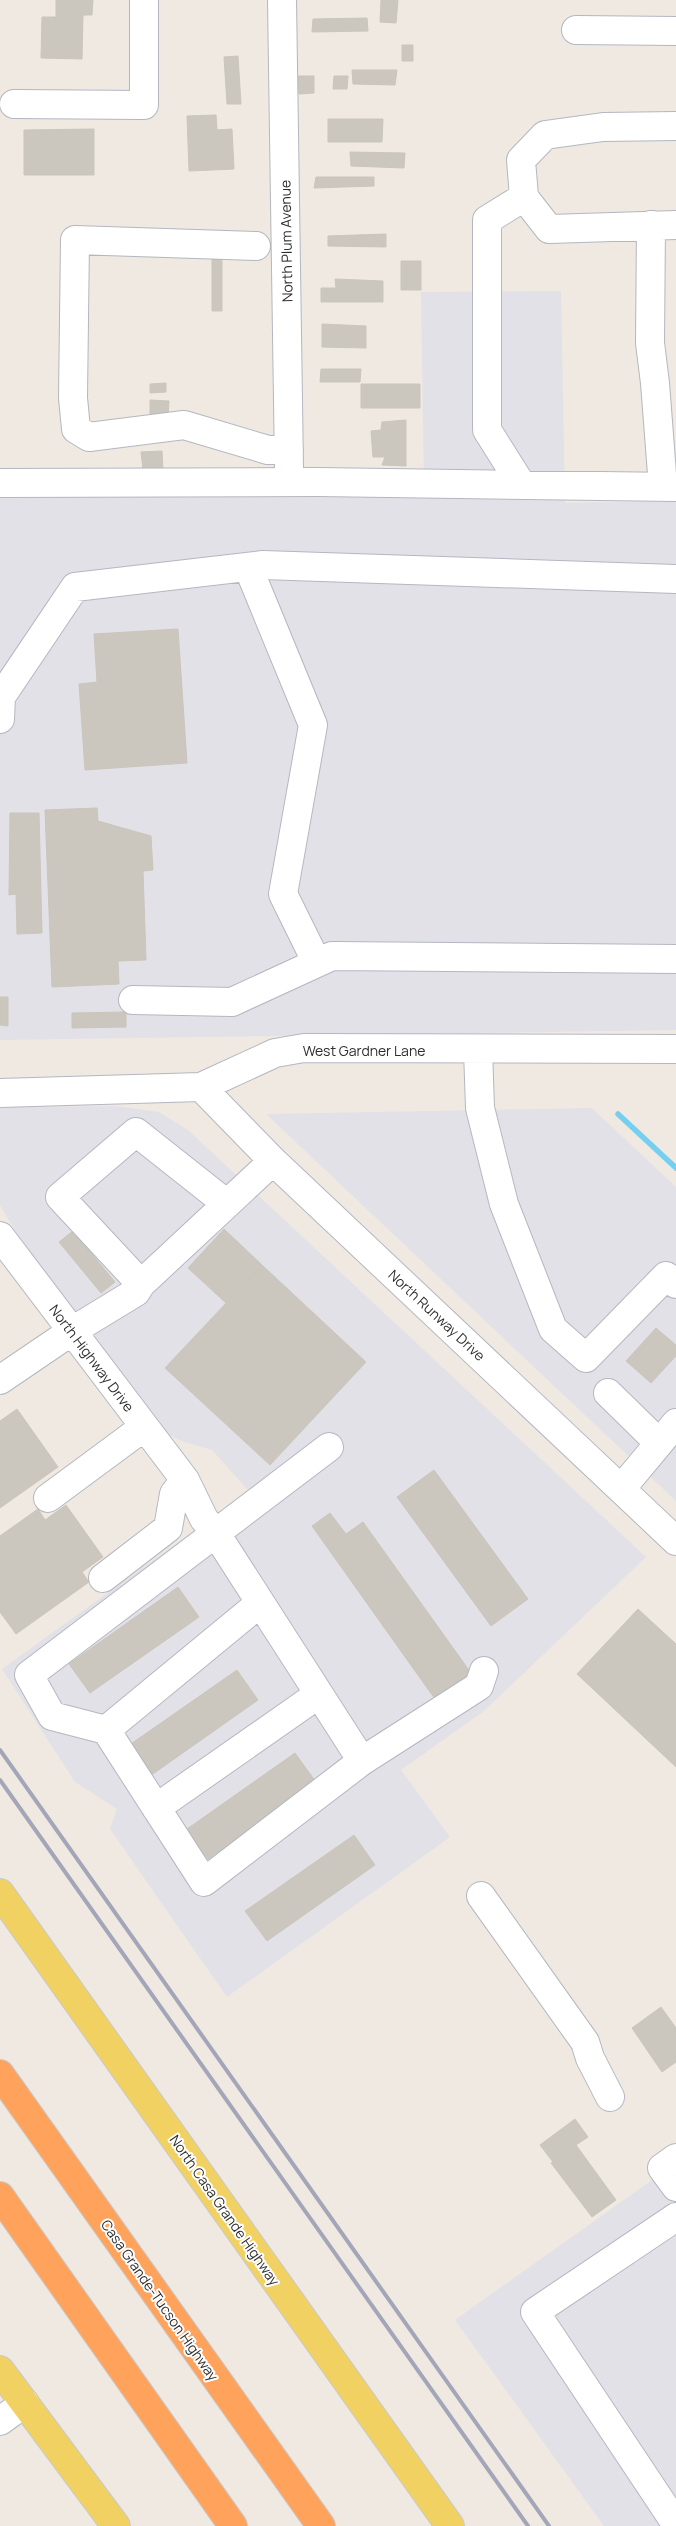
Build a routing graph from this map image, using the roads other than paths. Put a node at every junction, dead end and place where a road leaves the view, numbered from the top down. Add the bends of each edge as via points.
1 (144, 0) edge
2 (282, 0) edge
3 (576, 30) dead end
4 (676, 31) edge
5 (14, 104) dead end
6 (676, 126) edge
7 (524, 197) junction
8 (664, 225) edge
9 (256, 246) dead end
10 (289, 450) junction
11 (290, 482) junction
12 (0, 483) edge
13 (521, 484) junction
14 (669, 487) edge
15 (248, 567) junction
16 (676, 579) edge
17 (0, 719) edge
18 (676, 959) edge
19 (317, 963) junction
20 (133, 1000) dead end
21 (676, 1049) edge
22 (478, 1050) junction
23 (202, 1087) junction
24 (0, 1093) edge
25 (273, 1161) junction
26 (232, 1200) junction
27 (5, 1251) edge
28 (141, 1284) junction
29 (676, 1284) edge
30 (72, 1331) junction
31 (0, 1380) edge
32 (608, 1393) dead end
33 (144, 1427) junction
34 (668, 1433) edge
35 (329, 1447) dead end
36 (185, 1480) junction
37 (621, 1489) junction
38 (48, 1498) dead end
39 (214, 1532) junction
40 (676, 1541) edge
41 (103, 1578) dead end
42 (260, 1603) junction
43 (484, 1671) dead end
44 (319, 1694) junction
45 (106, 1730) junction
46 (362, 1761) junction
47 (156, 1808) junction
48 (0, 1894) edge
49 (482, 1896) dead end
50 (0, 2074) edge
51 (610, 2097) dead end
52 (0, 2196) edge
53 (676, 2217) edge
54 (9, 2389) edge
55 (0, 2420) edge
56 (676, 2524) edge
57 (116, 2526) edge
58 (233, 2526) edge
59 (321, 2526) edge
60 (450, 2526) edge

1 - 5 street via 144,105
2 - 10 street, North Plum Avenue
3 - 4 street
6 - 7 street via 604,128 545,136 521,160
7 - 8 street via 549,229
7 - 13 street via 487,220 487,430
8 - 14 street via 650,343
9 - 10 street via 74,240 73,398 76,429 90,436 184,425 268,450
10 - 11 street, North Plum Avenue
11 - 12 street
11 - 13 street
13 - 14 street
15 - 16 street
15 - 17 street via 75,587 1,697
15 - 19 street via 313,725 283,894
18 - 19 street via 332,956
19 - 20 street via 232,1002
21 - 22 street, West Gardner Lane
22 - 23 street, West Gardner Lane via 304,1048 275,1054
22 - 29 street via 480,1108 504,1204 553,1329 586,1358 666,1276
23 - 24 street, West Gardner Lane
23 - 25 street, North Runway Drive
25 - 26 street
25 - 37 street, North Runway Drive
26 - 28 street
26 - 28 street via 136,1132 60,1197
27 - 30 street, North Highway Drive
28 - 30 street via 136,1292
30 - 31 street
30 - 33 street, North Highway Drive
32 - 34 street
33 - 36 street, North Highway Drive
33 - 38 street
34 - 37 street
35 - 39 street
36 - 39 street, North Highway Drive
36 - 41 street via 174,1494 168,1528
37 - 40 street, North Runway Drive
39 - 42 street, North Highway Drive
39 - 45 street via 29,1674 52,1716
42 - 44 street, North Highway Drive
42 - 45 street
43 - 46 street via 479,1686
44 - 46 street, North Highway Drive
44 - 47 street
45 - 47 street
46 - 47 street via 204,1882
48 - 60 main road, North Casa Grande Highway
49 - 51 street via 585,2042
50 - 59 highway, Casa Grande-Tucson Highway
52 - 58 highway
53 - 56 street via 535,2312
54 - 55 street
54 - 57 main road

